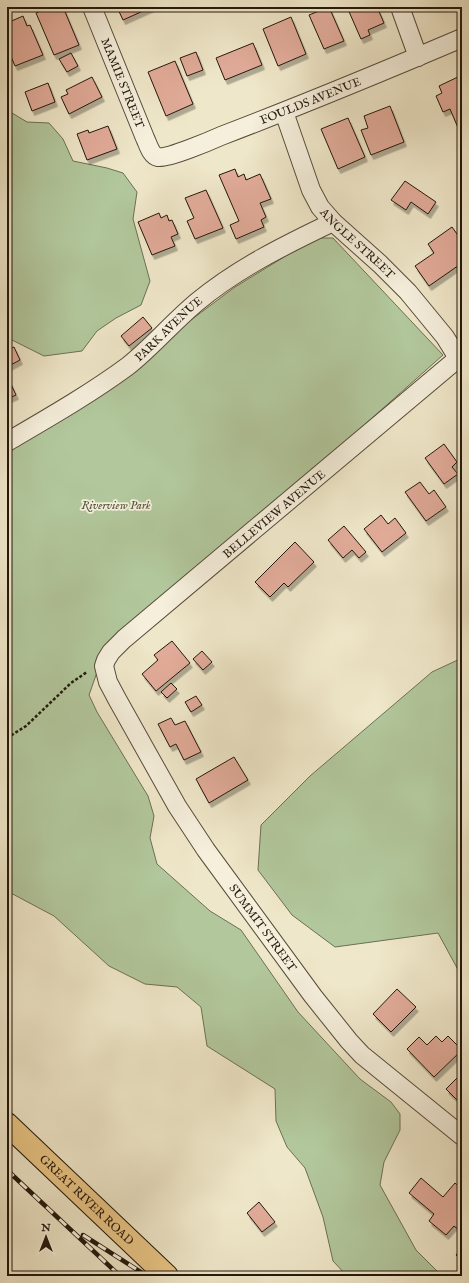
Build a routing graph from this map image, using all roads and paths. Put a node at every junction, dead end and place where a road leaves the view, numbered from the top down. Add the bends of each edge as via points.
1 (92, 7) edge
2 (400, 7) edge
3 (462, 38) edge
4 (418, 57) junction
5 (284, 112) junction
6 (156, 157) joint
7 (333, 222) junction
8 (460, 357) edge
9 (7, 442) edge
10 (106, 660) junction
11 (7, 738) edge
12 (7, 1124) edge
13 (462, 1136) edge
14 (167, 1276) edge

1 - 6 street, MAMIE STREET via 145,138
2 - 4 street
3 - 4 street, FOULDS AVENUE
4 - 5 street, FOULDS AVENUE
5 - 6 street, FOULDS AVENUE via 182,151
5 - 7 street, ANGLE STREET via 311,190 320,207
7 - 8 street, ANGLE STREET via 408,292
7 - 9 street, PARK AVENUE via 283,246 234,274 197,302 128,365 76,401
8 - 10 street, BELLEVIEW AVENUE via 145,620
10 - 11 path via 71,683 26,726
10 - 13 street, SUMMIT STREET via 104,666 108,682 177,806 206,850 336,1026 362,1054
12 - 14 main road, GREAT RIVER ROAD

